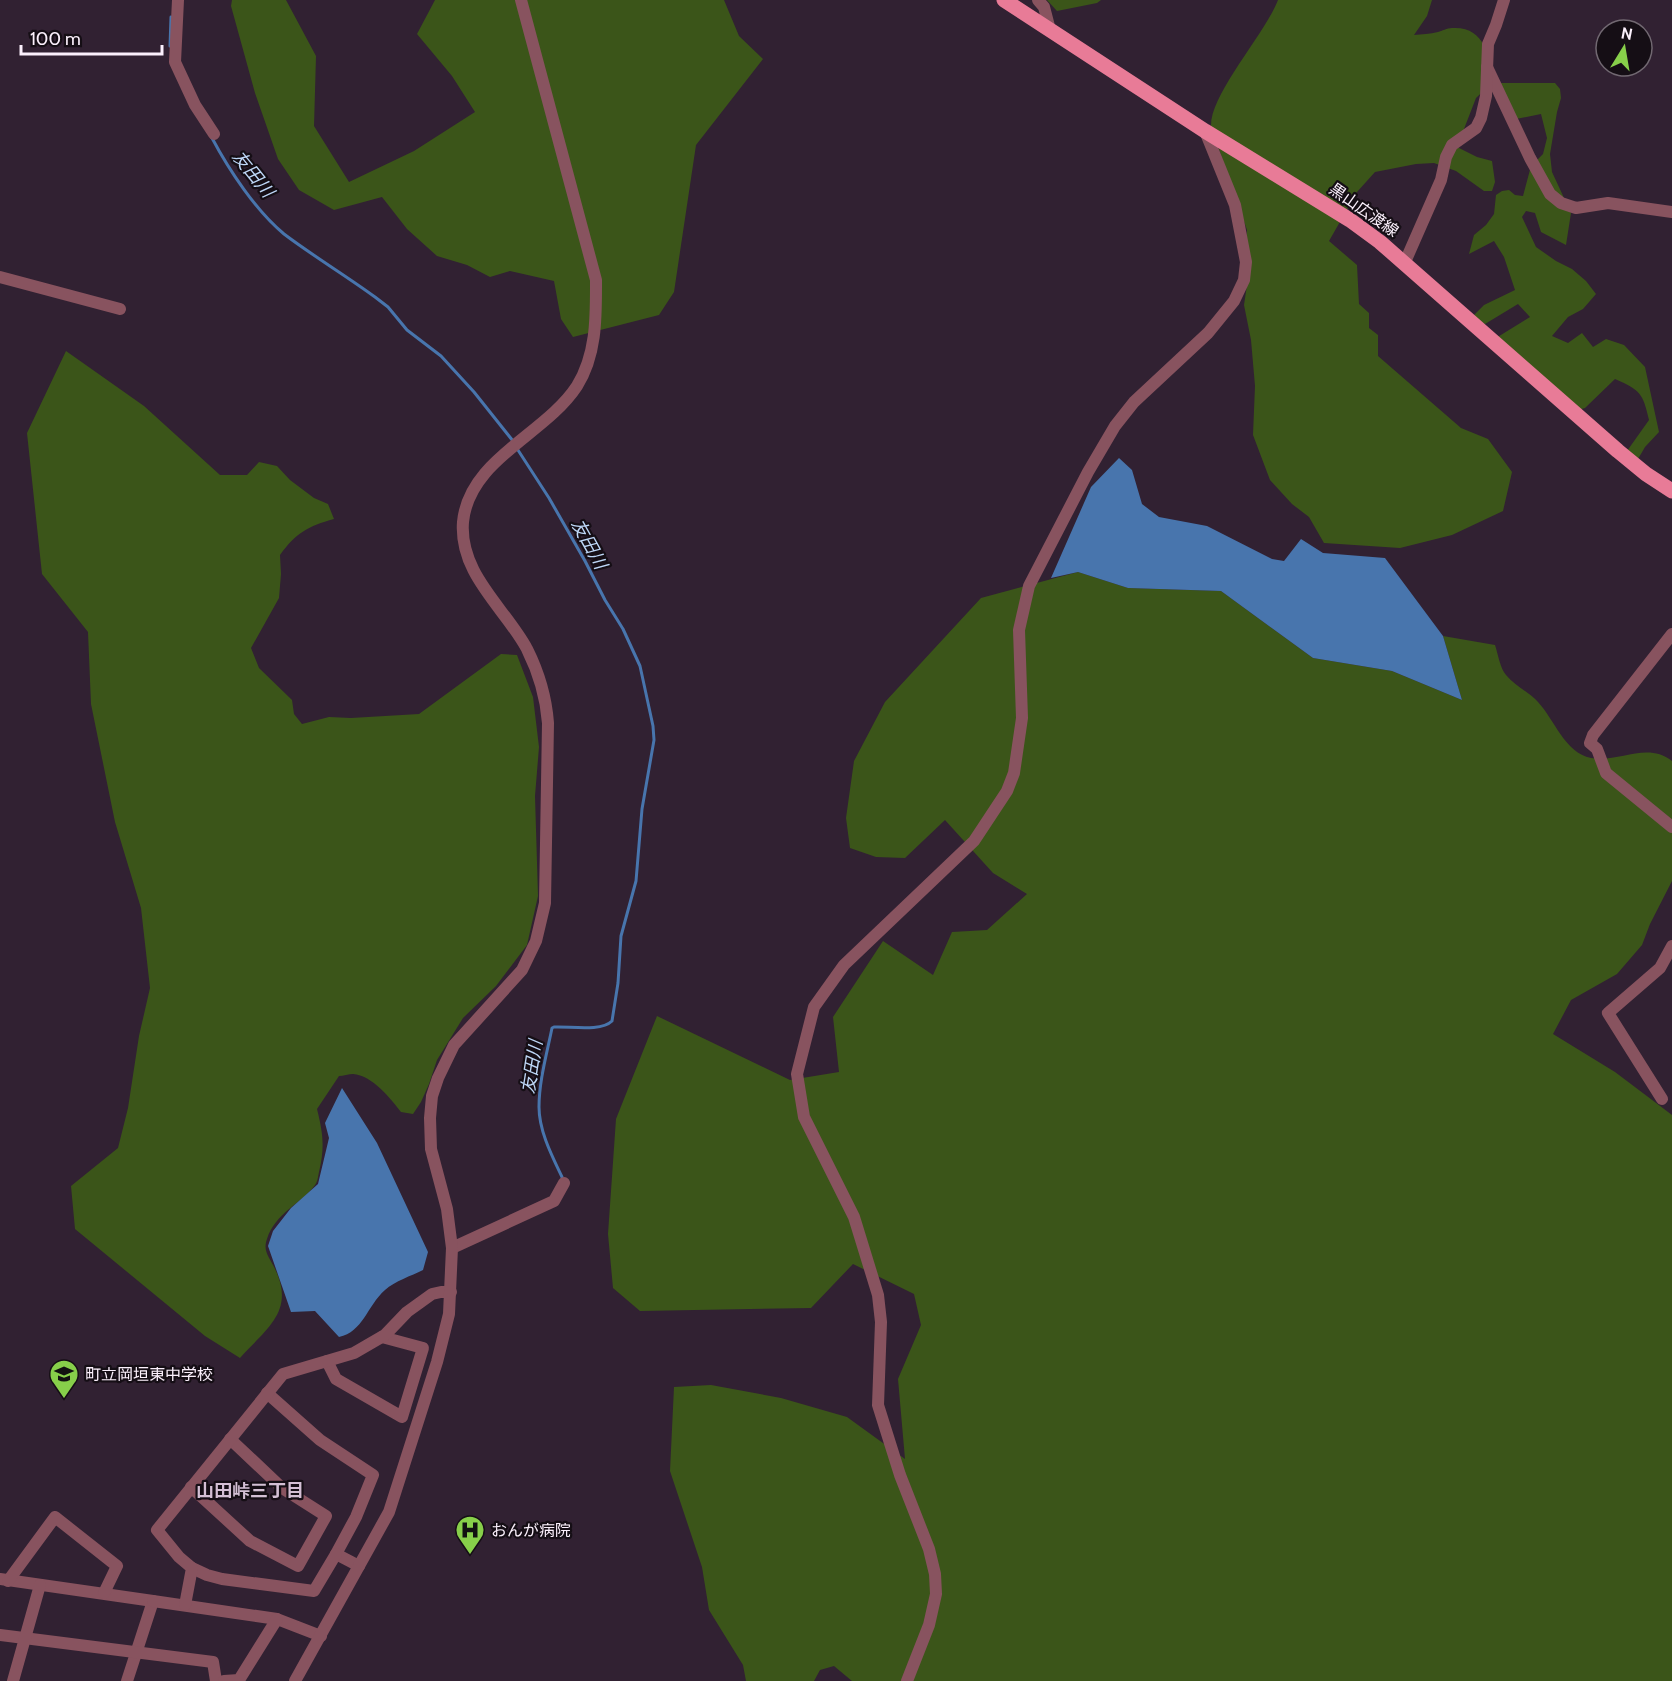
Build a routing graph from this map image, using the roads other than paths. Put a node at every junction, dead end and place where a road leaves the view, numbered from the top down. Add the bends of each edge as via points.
1 (178, 0) edge
2 (521, 0) edge
3 (1004, 0) edge
4 (1038, 0) edge
5 (1504, 0) edge
6 (1050, 30) junction
7 (1487, 67) junction
8 (1205, 131) junction
9 (214, 134) dead end
10 (1672, 212) edge
11 (1405, 262) junction
12 (0, 277) edge
13 (120, 309) dead end
14 (1672, 491) edge
15 (1672, 634) edge
16 (1672, 827) edge
17 (1672, 946) edge
18 (1662, 1098) dead end
19 (564, 1183) dead end
20 (452, 1248) junction
21 (451, 1292) junction
22 (382, 1337) junction
23 (327, 1361) junction
24 (267, 1393) junction
25 (230, 1439) junction
26 (191, 1487) junction
27 (336, 1554) junction
28 (359, 1566) junction
29 (192, 1568) junction
30 (4, 1580) edge
31 (40, 1585) junction
32 (104, 1593) junction
33 (153, 1601) junction
34 (186, 1605) junction
35 (277, 1618) junction
36 (0, 1635) edge
37 (321, 1636) junction
38 (25, 1638) junction
39 (137, 1652) junction
40 (13, 1681) edge
41 (127, 1681) edge
42 (216, 1681) edge
43 (224, 1681) edge
44 (295, 1681) edge
45 (907, 1681) edge

1 - 9 street via 175,62
2 - 20 street via 596,280 597,325 577,386 550,417 489,467 474,488 463,521 467,556 526,648 546,697 548,723 545,903 536,941 522,970 454,1045 432,1096 431,1149 447,1209
3 - 6 main road, 黒山広渡線
4 - 6 street
5 - 7 street via 1488,44
6 - 8 main road, 黒山広渡線
7 - 10 street via 1530,158 1550,194 1561,203 1576,208 1608,203
7 - 11 street via 1481,118 1476,128 1452,145
8 - 11 main road, 黒山広渡線 via 1350,220
8 - 45 street via 1235,205 1246,262 1244,280 1234,301 1208,333 1134,402 1115,426 1029,586 1019,630 1022,718 1014,773 1007,791 974,841 844,965 814,1007 797,1074 804,1117 854,1216 878,1295 878,1405 934,1574 936,1594 929,1625
11 - 14 main road, 黒山広渡線 via 1618,451
12 - 13 street
15 - 16 street via 1590,743 1597,749 1606,773
17 - 18 street via 1660,968 1608,1013
19 - 20 street via 554,1201
20 - 21 street
21 - 22 street via 432,1294
21 - 28 street via 437,1362 410,1453 389,1512
22 - 23 street via 354,1353
22 - 23 street via 423,1348 402,1417 336,1379
23 - 24 street via 283,1374
24 - 25 street
24 - 27 street via 320,1440 374,1475
25 - 26 street
25 - 26 street via 282,1488 326,1516 298,1566 250,1541
26 - 29 street via 157,1530
27 - 28 street
27 - 29 street via 314,1591 222,1579
28 - 37 street
29 - 34 street
30 - 31 street
30 - 32 street via 55,1517 117,1566
31 - 32 street
31 - 38 street
32 - 33 street
33 - 34 street
33 - 39 street
34 - 35 street
35 - 37 street
35 - 43 street via 239,1680
36 - 38 street
37 - 44 street
38 - 39 street
38 - 40 street
39 - 41 street
39 - 42 street via 213,1662

